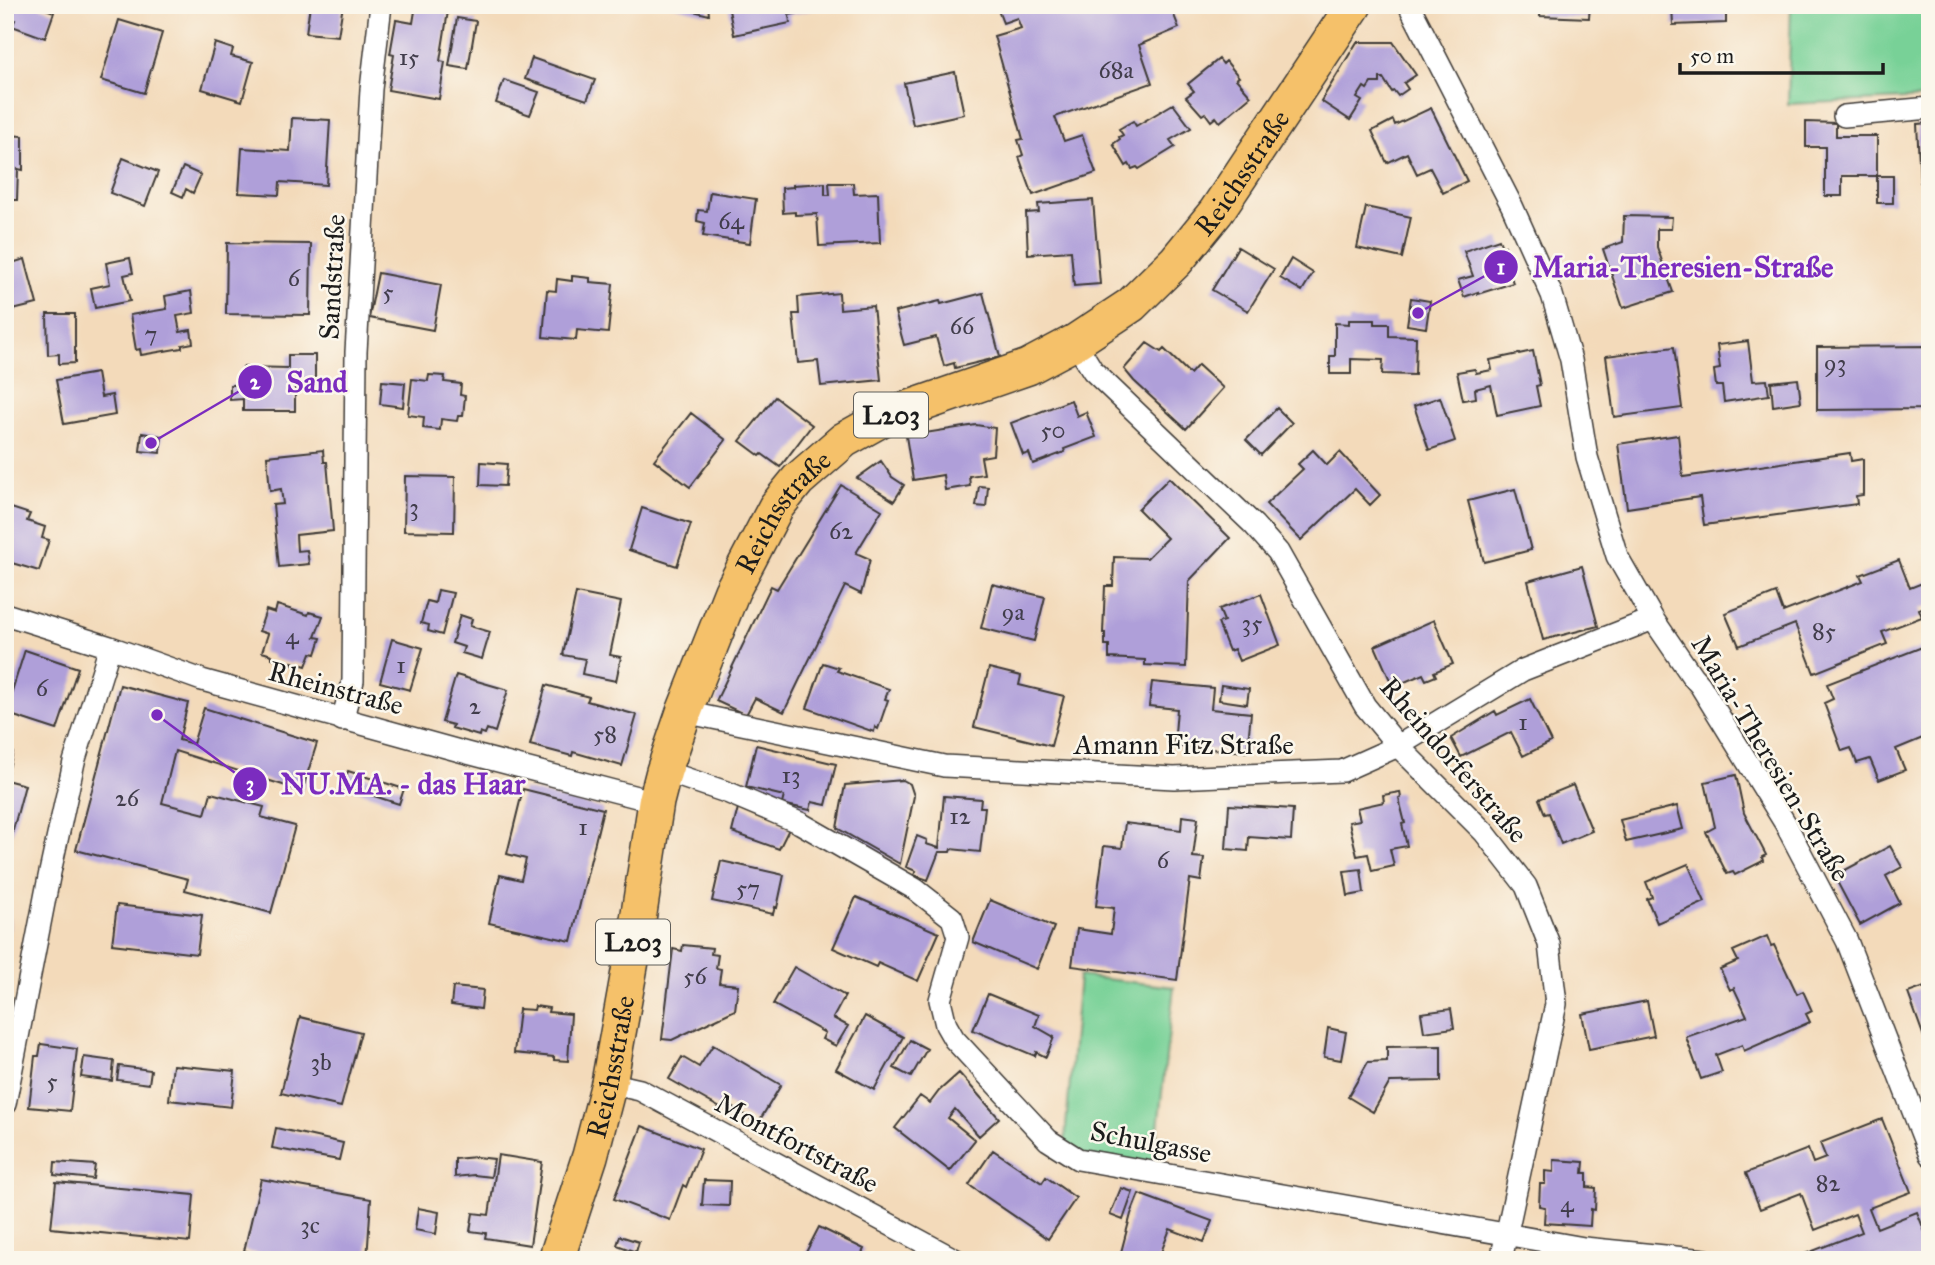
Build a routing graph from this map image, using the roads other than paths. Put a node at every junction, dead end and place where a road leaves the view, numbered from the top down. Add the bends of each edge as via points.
1 (381, 5) edge
2 (1354, 5) edge
3 (1409, 5) edge
4 (1930, 108) edge
5 (1844, 116) dead end
6 (1075, 342) junction
7 (5, 614) edge
8 (1653, 620) junction
9 (110, 647) junction
10 (684, 712) junction
11 (342, 720) junction
12 (1398, 746) junction
13 (660, 786) junction
14 (609, 1083) junction
15 (5, 1104) edge
16 (1930, 1155) edge
17 (1507, 1234) junction
18 (556, 1260) edge
19 (956, 1260) edge
20 (1501, 1260) edge
21 (1705, 1260) edge

1 - 11 street, Sandstraße via 371,89 356,352 353,681
2 - 6 main road, Reichsstraße / L203 via 1222,202 1176,261 1131,305
3 - 8 street, Maria-Theresien-Straße via 1552,295 1571,360 1587,457 1617,556
4 - 5 street
6 - 10 main road, Reichsstraße / L203 via 1028,367 887,416 844,440 798,480 776,507 732,591
6 - 12 street, Rheindorferstraße via 1093,372 1278,552 1365,706
7 - 9 street, Rheinstraße
8 - 12 street, Amann Fitz Straße via 1523,670
8 - 16 street, Maria-Theresien-Straße via 1700,685 1785,823 1847,941
9 - 11 street, Rheinstraße via 202,680
9 - 15 street via 74,762
10 - 12 street, Amann Fitz Straße via 944,766 1174,778 1342,771
10 - 13 main road, Reichsstraße / L203
11 - 13 street, Rheinstraße
12 - 17 street, Rheindorferstraße via 1484,832 1526,886 1549,944 1556,1004
13 - 14 main road, Reichsstraße / L203
13 - 17 street, Schulgasse via 729,793 800,823 915,889 952,918 958,937 940,1000 946,1025 1048,1140 1078,1158
14 - 18 main road, Reichsstraße / L203
14 - 19 street, Montfortstraße via 640,1090
17 - 20 street, Rheindorferstraße
17 - 21 street, Schulgasse via 1584,1248

